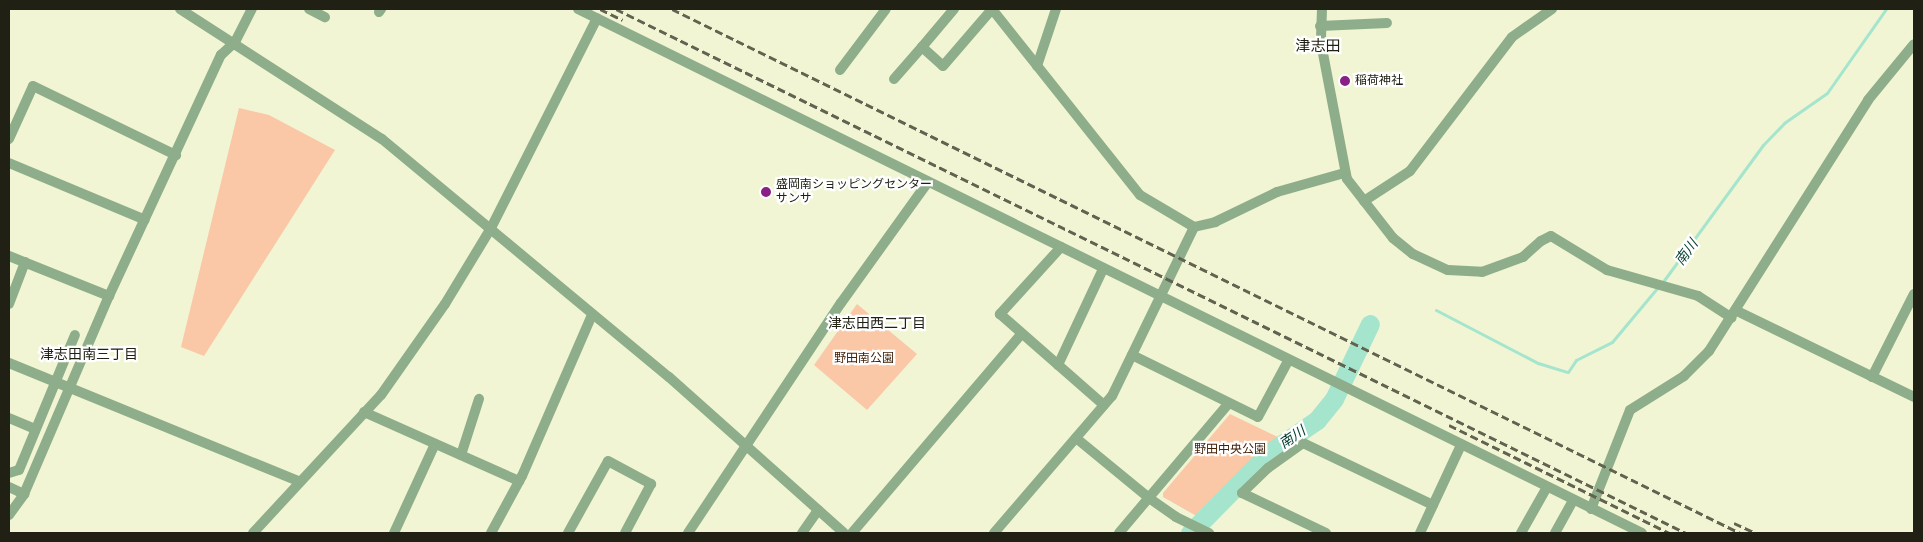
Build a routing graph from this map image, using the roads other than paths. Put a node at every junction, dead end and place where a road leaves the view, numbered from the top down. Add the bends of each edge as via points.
1 (180, 9) edge
2 (252, 9) edge
3 (309, 9) edge
4 (578, 9) edge
5 (886, 9) edge
6 (954, 9) edge
7 (992, 9) edge
8 (1056, 9) edge
9 (1322, 9) edge
10 (1552, 9) edge
11 (325, 17) dead end
12 (597, 18) junction
13 (1387, 23) dead end
14 (1320, 26) junction
15 (234, 42) junction
16 (1914, 44) edge
17 (922, 47) junction
18 (1037, 66) junction
19 (840, 70) dead end
20 (894, 79) dead end
21 (9, 139) edge
22 (176, 155) junction
23 (9, 163) edge
24 (1344, 173) junction
25 (928, 182) junction
26 (1364, 201) junction
27 (145, 220) junction
28 (1194, 227) junction
29 (490, 228) junction
30 (1061, 248) junction
31 (9, 256) edge
32 (25, 262) junction
33 (1103, 269) junction
34 (1914, 294) edge
35 (108, 296) junction
36 (1160, 298) junction
37 (9, 304) edge
38 (1734, 314) junction
39 (592, 315) junction
40 (1022, 333) junction
41 (74, 335) dead end
42 (1132, 355) junction
43 (1288, 361) junction
44 (9, 363) edge
45 (1058, 364) junction
46 (1872, 377) junction
47 (55, 382) junction
48 (68, 388) junction
49 (1914, 397) edge
50 (479, 399) dead end
51 (1229, 403) junction
52 (1104, 405) junction
53 (364, 412) junction
54 (9, 418) edge
55 (36, 429) junction
56 (1076, 438) junction
57 (435, 444) junction
58 (1462, 445) junction
59 (748, 446) junction
60 (461, 455) junction
61 (9, 473) edge
62 (519, 481) junction
63 (300, 482) junction
64 (1547, 486) junction
65 (9, 487) edge
66 (24, 494) junction
67 (1148, 498) junction
68 (1573, 500) junction
69 (1433, 505) junction
70 (1591, 509) junction
71 (818, 510) junction
72 (9, 515) edge
73 (253, 533) edge
74 (394, 533) edge
75 (492, 533) edge
76 (568, 533) edge
77 (624, 533) edge
78 (688, 533) edge
79 (802, 533) edge
80 (844, 533) edge
81 (852, 533) edge
82 (996, 533) edge
83 (1118, 533) edge
84 (1207, 533) edge
85 (1326, 533) edge
86 (1420, 533) edge
87 (1521, 533) edge
88 (1555, 533) edge
89 (1642, 533) edge

1 - 15 street
2 - 15 street
3 - 11 street
4 - 12 street
5 - 19 street
6 - 17 street
7 - 17 street via 943,66
7 - 18 street
8 - 18 street
9 - 14 street
10 - 26 street via 1512,37 1410,171
12 - 25 street
12 - 29 street
13 - 14 street
14 - 24 street
15 - 22 street via 220,55
15 - 29 street via 382,139
16 - 38 street via 1868,100
17 - 20 street
18 - 28 street via 1140,195
21 - 22 street via 33,86
22 - 27 street
23 - 27 street
24 - 26 street
24 - 28 street via 1277,192 1215,222
25 - 30 street
25 - 59 street via 841,303
26 - 38 street via 1393,238 1413,254 1448,270 1482,272 1523,257 1541,240 1551,236 1607,270 1698,296
27 - 35 street
28 - 36 street
29 - 39 street
29 - 53 street via 445,304 398,372
30 - 33 street
30 - 40 street via 1000,314
31 - 32 street
32 - 35 street
32 - 37 street
33 - 36 street
33 - 45 street
34 - 46 street
35 - 48 street
36 - 42 street
36 - 43 street
38 - 46 street
38 - 70 street via 1697,365 1630,410
39 - 59 street
39 - 62 street
40 - 45 street
40 - 81 street
41 - 47 street
42 - 51 street
42 - 52 street
43 - 51 street via 1258,417
43 - 58 street
44 - 47 street
45 - 52 street
46 - 49 street
47 - 48 street
47 - 55 street
48 - 63 street
48 - 66 street
50 - 60 street
51 - 67 street
52 - 56 street
53 - 57 street
53 - 63 street
54 - 55 street
55 - 61 street via 20,470
56 - 67 street
56 - 82 street
57 - 60 street
57 - 74 street
58 - 64 street
58 - 69 street
59 - 71 street
59 - 78 street
60 - 62 street
62 - 75 street
63 - 73 street
64 - 68 street
64 - 87 street
65 - 66 street
66 - 72 street
67 - 83 street
67 - 84 street
68 - 70 street
68 - 88 street
69 - 85 street via 1303,443 1268,468 1242,493
69 - 86 street
70 - 89 street
71 - 79 street
71 - 80 street
76 - 77 street via 608,461 651,484

